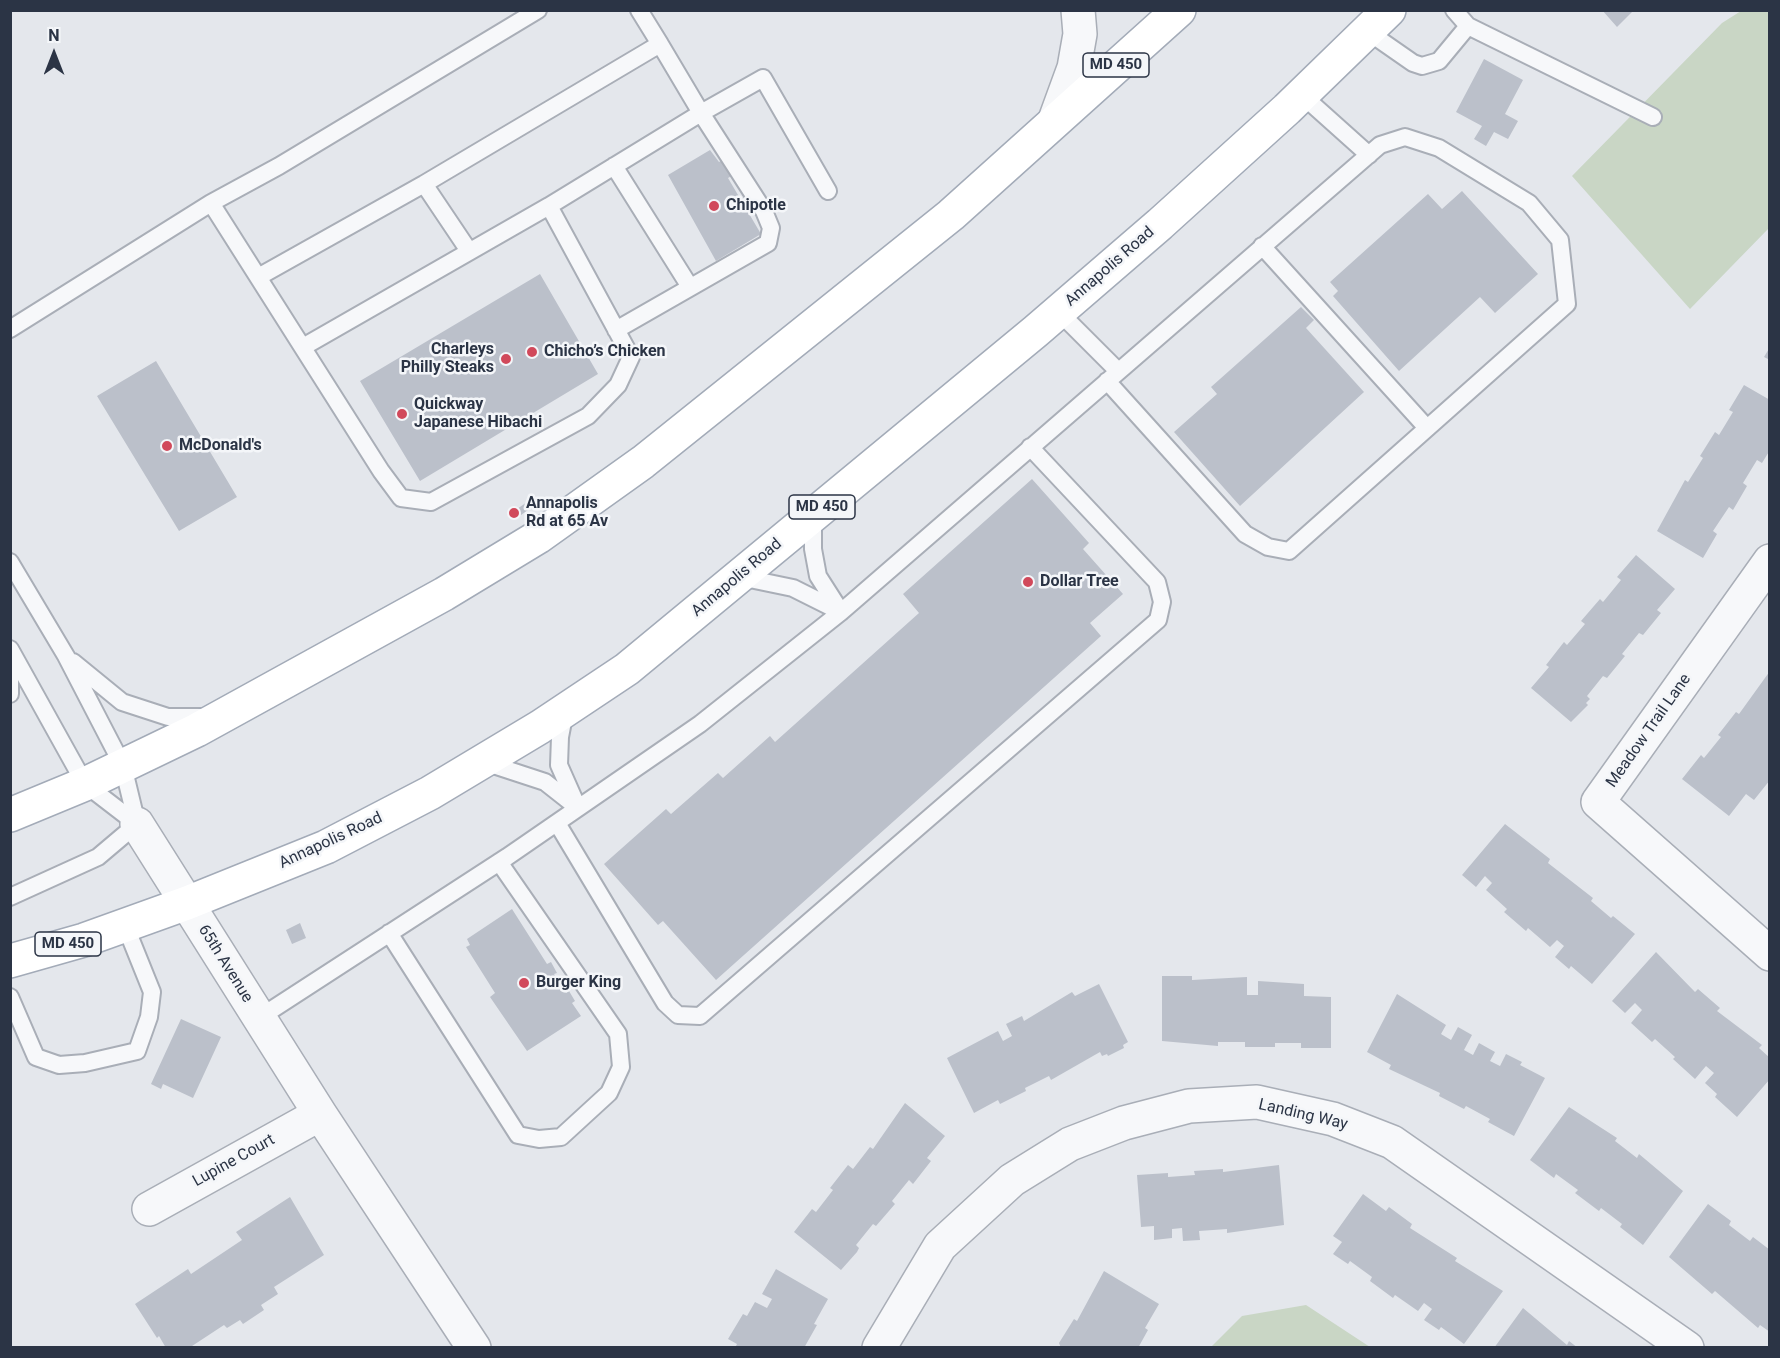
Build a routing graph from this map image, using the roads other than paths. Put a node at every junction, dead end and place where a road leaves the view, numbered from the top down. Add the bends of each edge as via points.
1 (538, 10) edge
2 (639, 10) edge
3 (1078, 10) edge
4 (1179, 10) edge
5 (1454, 10) edge
6 (1378, 21) edge
7 (1468, 26) junction
8 (660, 44) junction
9 (1302, 95) junction
10 (701, 113) junction
11 (1653, 117) dead end
12 (1055, 120) junction
13 (1368, 155) junction
14 (614, 166) junction
15 (424, 184) junction
16 (828, 191) dead end
17 (211, 203) junction
18 (549, 206) junction
19 (1262, 246) junction
20 (469, 251) junction
21 (260, 276) junction
22 (690, 287) junction
23 (1058, 311) junction
24 (10, 329) edge
25 (616, 330) junction
26 (303, 347) junction
27 (1113, 376) junction
28 (1427, 428) junction
29 (1030, 447) junction
30 (813, 514) junction
31 (1770, 561) edge
32 (10, 562) edge
33 (740, 577) junction
34 (841, 612) junction
35 (10, 649) edge
36 (66, 656) junction
37 (10, 663) edge
38 (10, 694) edge
39 (565, 710) junction
40 (226, 714) junction
41 (483, 762) junction
42 (123, 766) junction
43 (85, 784) junction
44 (578, 808) junction
45 (10, 815) edge
46 (556, 823) junction
47 (137, 824) junction
48 (499, 862) junction
49 (10, 897) edge
50 (187, 903) junction
51 (125, 925) junction
52 (389, 933) junction
53 (1770, 954) edge
54 (10, 961) edge
55 (10, 997) edge
56 (259, 1018) junction
57 (320, 1114) junction
58 (149, 1209) dead end
59 (474, 1347) edge
60 (879, 1347) edge
61 (1687, 1347) edge

1 - 17 lane
2 - 8 lane
3 - 12 street via 1080,34 1074,68
4 - 12 main road, MD 450
5 - 7 lane
6 - 7 lane via 1413,63 1422,66 1439,61
6 - 9 main road, Annapolis Road / MD 450
7 - 11 lane
8 - 10 lane
8 - 15 lane
9 - 13 lane
9 - 23 main road, Annapolis Road / MD 450
10 - 14 lane
10 - 16 lane via 763,78
10 - 22 lane via 771,228 768,243
12 - 40 main road, MD 450 via 951,215 643,462 538,537 423,606
13 - 19 lane
13 - 28 lane via 1380,145 1405,137 1439,148 1529,203 1560,240 1568,304
14 - 18 lane
14 - 22 lane
15 - 20 lane
15 - 21 lane
17 - 21 lane
17 - 24 lane
18 - 20 lane
18 - 25 lane
19 - 27 lane
19 - 28 lane
20 - 26 lane
21 - 26 lane
22 - 25 lane
23 - 27 lane
23 - 30 main road, Annapolis Road / MD 450
25 - 26 lane via 631,357 618,385 588,416 432,502 401,498
27 - 28 lane via 1245,534 1268,547 1289,551
27 - 29 lane
29 - 34 lane
29 - 46 lane via 1157,582 1162,602 1158,620 700,1016 678,1015 665,1003
30 - 33 main road, Annapolis Road / MD 450
30 - 34 lane via 818,576
31 - 53 street, Meadow Trail Lane via 1598,802
32 - 36 lane, 65th Avenue
33 - 34 lane via 793,588
33 - 39 main road, Annapolis Road / MD 450 via 627,669
34 - 44 lane via 700,724
35 - 43 lane
36 - 40 lane via 122,702 148,712 195,718
36 - 42 lane, 65th Avenue
37 - 38 lane
39 - 41 main road, Annapolis Road / MD 450
39 - 44 lane via 559,765
40 - 42 main road, MD 450
41 - 44 lane via 545,783
41 - 50 main road, Annapolis Road / MD 450 via 326,847
42 - 43 main road, MD 450
42 - 47 lane, 65th Avenue
43 - 45 main road, MD 450
43 - 47 lane
44 - 46 lane
46 - 48 lane
47 - 49 lane via 98,857
47 - 50 street, 65th Avenue
48 - 52 lane
48 - 52 lane via 618,1034 621,1068 609,1093 561,1137 539,1139 518,1134
50 - 51 main road, Annapolis Road / MD 450
50 - 56 street, 65th Avenue
51 - 54 main road, Annapolis Road / MD 450
51 - 55 lane via 152,992 149,1017 137,1051 60,1065 36,1057
52 - 56 lane
56 - 57 street, 65th Avenue
57 - 58 street, Lupine Court
57 - 59 street, 65th Avenue
60 - 61 street, Landing Way via 940,1246 1012,1180 1070,1144 1124,1123 1190,1106 1257,1102 1333,1119 1392,1142

